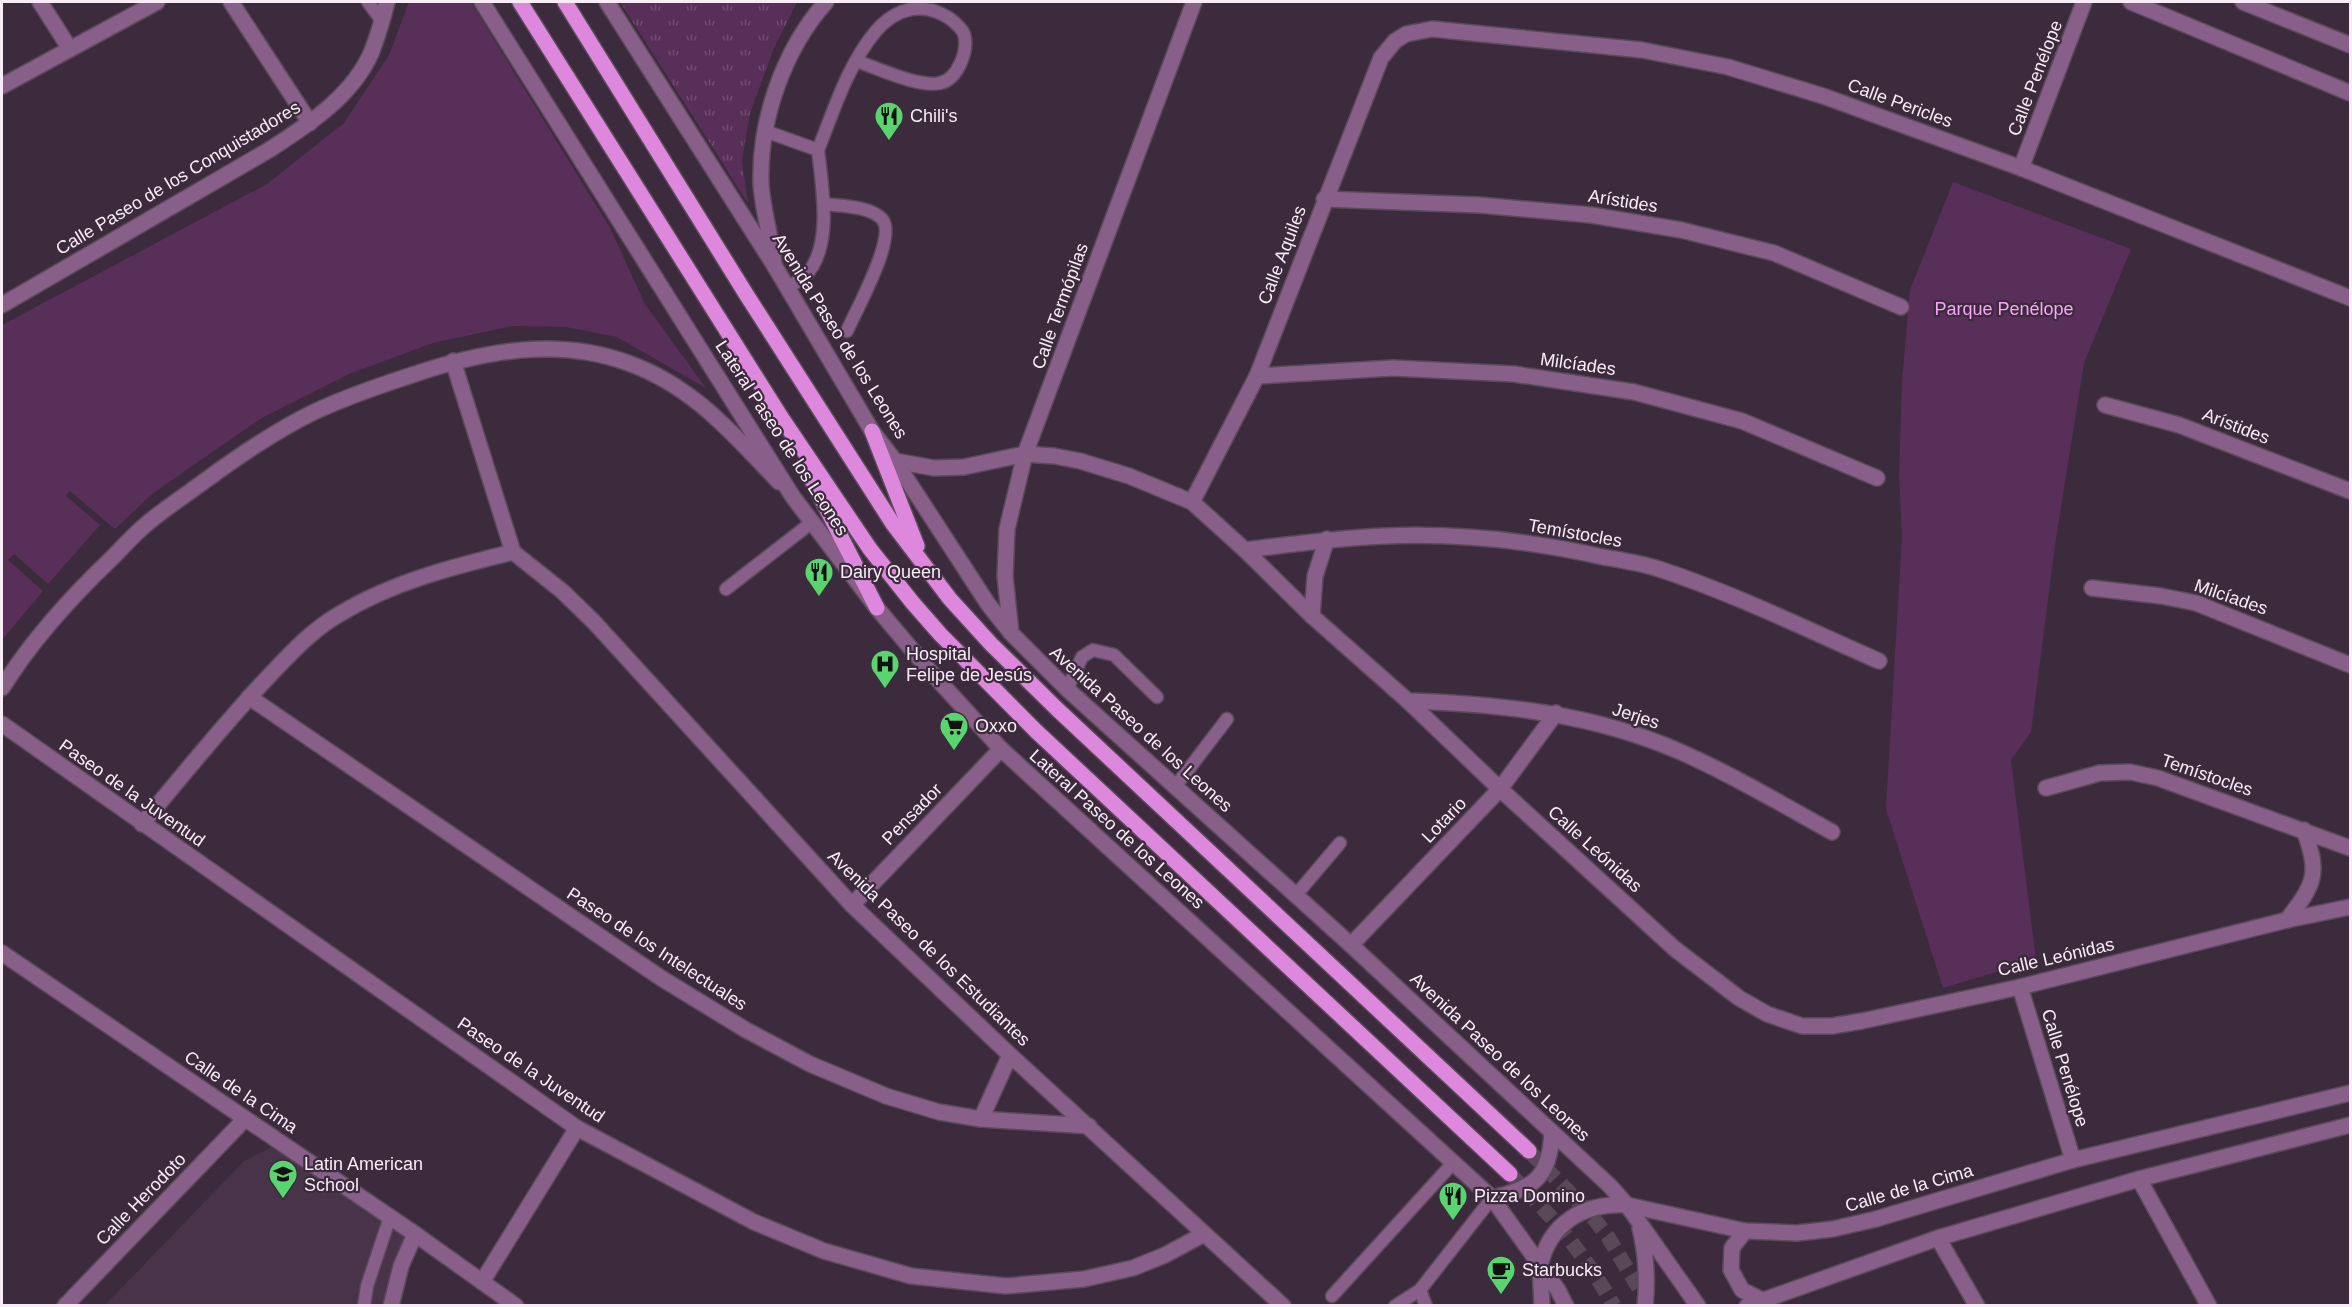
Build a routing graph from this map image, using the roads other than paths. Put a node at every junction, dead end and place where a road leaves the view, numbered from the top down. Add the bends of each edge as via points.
1 (40, 2) edge
2 (157, 2) edge
3 (231, 2) edge
4 (368, 2) edge
5 (387, 2) edge
6 (482, 2) edge
7 (520, 2) edge
8 (565, 2) edge
9 (607, 2) edge
10 (826, 2) edge
11 (1194, 2) edge
12 (2084, 2) edge
13 (2131, 2) edge
14 (2243, 2) edge
15 (382, 21) junction
16 (1416, 31) joint
17 (2350, 45) edge
18 (70, 49) junction
19 (856, 61) junction
20 (2, 86) edge
21 (2350, 93) edge
22 (310, 123) junction
23 (765, 132) junction
24 (818, 150) junction
25 (2021, 168) junction
26 (1324, 199) junction
27 (824, 204) junction
28 (774, 265) junction
29 (788, 287) junction
30 (2350, 298) edge
31 (2, 305) edge
32 (1901, 307) dead end
33 (847, 331) dead end
34 (453, 361) junction
35 (1257, 376) junction
36 (2105, 405) dead end
37 (781, 417) junction
38 (872, 430) junction
39 (1025, 454) junction
40 (896, 461) junction
41 (1877, 478) dead end
42 (2350, 491) edge
43 (793, 497) junction
44 (1192, 502) junction
45 (811, 523) junction
46 (1327, 539) junction
47 (1245, 550) junction
48 (513, 552) junction
49 (924, 566) junction
50 (2092, 588) dead end
51 (726, 589) dead end
52 (877, 608) junction
53 (1312, 616) junction
54 (1011, 633) junction
55 (1879, 661) dead end
56 (2350, 665) edge
57 (2, 688) edge
58 (1067, 689) junction
59 (249, 697) junction
60 (1157, 697) dead end
61 (1408, 701) junction
62 (1556, 713) junction
63 (1227, 719) dead end
64 (2, 724) edge
65 (1001, 749) junction
66 (1175, 787) junction
67 (2046, 788) dead end
68 (1500, 789) junction
69 (142, 824) junction
70 (2304, 830) junction
71 (1832, 832) dead end
72 (1340, 843) dead end
73 (2350, 848) edge
74 (1296, 895) junction
75 (852, 905) junction
76 (2350, 907) edge
77 (2287, 920) junction
78 (1351, 945) junction
79 (2, 953) edge
80 (2020, 987) junction
81 (1010, 1055) junction
82 (2350, 1094) edge
83 (245, 1119) junction
84 (981, 1119) junction
85 (2350, 1125) edge
86 (1089, 1126) junction
87 (577, 1128) junction
88 (1552, 1132) junction
89 (1529, 1151) tunnel mouth
90 (2073, 1160) junction
91 (1453, 1163) junction
92 (1510, 1174) tunnel mouth
93 (2139, 1179) junction
94 (1492, 1198) junction
95 (1627, 1205) junction
96 (390, 1217) junction
97 (1637, 1219) junction
98 (1745, 1231) junction
99 (416, 1234) junction
100 (1204, 1234) junction
101 (1938, 1238) junction
102 (1540, 1266) junction
103 (482, 1282) junction
104 (1420, 1290) junction
105 (1558, 1290) junction
106 (1332, 1296) dead end
107 (1754, 1303) edge
108 (65, 1305) edge
109 (364, 1305) edge
110 (391, 1305) edge
111 (516, 1305) edge
112 (1283, 1305) edge
113 (1395, 1305) edge
114 (1426, 1305) edge
115 (1542, 1305) edge
116 (1566, 1305) edge
117 (1574, 1305) edge
118 (1645, 1305) edge
119 (1698, 1305) edge
120 (1977, 1305) edge
121 (2209, 1305) edge

1 - 18 street
2 - 18 street
3 - 22 street
4 - 15 lane
5 - 15 street, Calle Paseo de los Conquistadores
6 - 43 street, Lateral Paseo de los Leones
7 - 37 main road
8 - 49 main road via 783,353
9 - 28 street, Avenida Paseo de los Leones
10 - 23 street via 810,19 783,70
11 - 39 street, Calle Termópilas
12 - 25 street, Calle Penélope
13 - 21 street
14 - 17 street
15 - 22 street, Calle Paseo de los Conquistadores via 371,52 350,88
16 - 25 street, Calle Pericles via 1466,31 1642,50 1728,67 1823,96
16 - 26 street, Calle Aquiles via 1395,41 1381,58
18 - 20 street
19 - 19 lane via 877,30 913,7 942,14 964,34 959,67 942,83 912,80
19 - 24 lane
22 - 31 street, Calle Paseo de los Conquistadores
23 - 24 lane
23 - 28 street via 761,184
24 - 27 lane
25 - 30 street, Calle Pericles
26 - 32 street, Arístides via 1479,205 1591,215 1680,230 1774,253
26 - 35 street, Calle Aquiles
27 - 29 lane via 817,260 803,278
27 - 33 lane via 871,212 881,217 887,228 885,247
28 - 29 street, Avenida Paseo de los Leones
29 - 38 street, Avenida Paseo de los Leones
34 - 43 street via 522,349 554,348 591,352 629,363 696,399 726,425
34 - 48 street
34 - 57 street via 314,412 248,450 148,523 94,575 20,659
35 - 41 street, Milcíades via 1404,369 1514,374 1634,392 1742,421
35 - 44 street, Calle Aquiles
36 - 42 street, Arístides via 2179,425
37 - 52 main road
37 - 92 main road via 870,549 948,642 1036,732
38 - 40 street, Avenida Paseo de los Leones
38 - 49 main road
39 - 40 street, Calle Leónidas via 963,467 934,468
39 - 44 street, Calle Leónidas via 1080,461
39 - 54 street, Calle Termópilas via 1007,529 1005,576
40 - 54 street, Avenida Paseo de los Leones via 988,604
43 - 45 street, Lateral Paseo de los Leones
44 - 47 street, Calle Leónidas
45 - 51 lane
45 - 52 street, Lateral Paseo de los Leones
46 - 47 street, Temístocles
46 - 53 street via 1315,576
46 - 55 street, Temístocles via 1387,536 1508,541 1654,568 1723,592
47 - 53 street, Calle Leónidas
48 - 59 street via 435,571 337,615 305,639
48 - 75 street, Avenida Paseo de los Estudiantes via 594,622
49 - 89 main road via 977,629 1049,701
50 - 56 street, Milcíades via 2196,603
52 - 65 street, Lateral Paseo de los Leones
53 - 61 street, Calle Leónidas
54 - 58 street, Avenida Paseo de los Leones
58 - 60 lane via 1082,657 1093,650 1114,655
58 - 66 street, Avenida Paseo de los Leones
59 - 69 street
59 - 84 street, Paseo de los Intelectuales via 661,978 746,1030 810,1064 886,1096 939,1112
61 - 62 street, Jerjes
61 - 68 street, Calle Leónidas
62 - 68 street, Lotario
62 - 71 street, Jerjes via 1681,752
63 - 66 lane
64 - 69 street, Paseo de la Juventud
65 - 75 street, Pensador
65 - 91 street, Lateral Paseo de los Leones
66 - 74 street, Avenida Paseo de los Leones
67 - 70 street, Temístocles via 2100,773 2130,772 2158,778
68 - 78 street, Lotario
68 - 80 street, Calle Leónidas via 1675,949 1739,998 1767,1014 1802,1026 1832,1026
69 - 87 street, Paseo de la Juventud
70 - 73 street, Temístocles
70 - 77 street via 2314,871 2309,891
72 - 74 lane
74 - 78 street, Avenida Paseo de los Leones
75 - 81 street, Avenida Paseo de los Estudiantes
76 - 77 street, Calle Leónidas
77 - 80 street, Calle Leónidas
78 - 88 street, Avenida Paseo de los Leones
79 - 83 street, Calle de la Cima
80 - 90 street, Calle Penélope
81 - 84 street
81 - 86 street, Avenida Paseo de los Estudiantes
82 - 90 street, Calle de la Cima
83 - 96 street, Calle de la Cima
83 - 108 street, Calle Herodoto
84 - 86 street, Paseo de los Intelectuales
85 - 93 street
86 - 100 street, Avenida Paseo de los Estudiantes
87 - 100 street, Paseo de la Juventud via 754,1222 824,1251 911,1276 1006,1286 1084,1279 1133,1268
87 - 103 street
88 - 94 street via 1548,1164 1538,1178 1514,1194
88 - 95 street, Avenida Paseo de los Leones
90 - 98 street, Calle de la Cima via 1876,1220 1797,1233
91 - 94 street, Lateral Paseo de los Leones
91 - 106 lane
93 - 101 street
93 - 121 street
94 - 102 street, Lateral Paseo de los Leones
94 - 104 lane
95 - 97 street, Avenida Paseo de los Leones
95 - 98 street, Calle de la Cima
95 - 102 street, Calle de la Cima via 1608,1204 1575,1216 1550,1236
96 - 99 street, Calle de la Cima
96 - 109 lane
97 - 118 street via 1644,1246
97 - 119 street, Avenida Paseo de los Leones
98 - 107 street via 1732,1248 1731,1270
99 - 103 street, Calle de la Cima
99 - 110 street via 401,1266
100 - 112 street, Avenida Paseo de los Estudiantes
101 - 107 street
101 - 120 street
102 - 105 street, Lateral Paseo de los Leones
102 - 115 street, Calle de la Cima
103 - 111 street, Calle de la Cima
104 - 113 lane
104 - 114 lane
105 - 116 street, Lateral Paseo de los Leones
105 - 117 street

